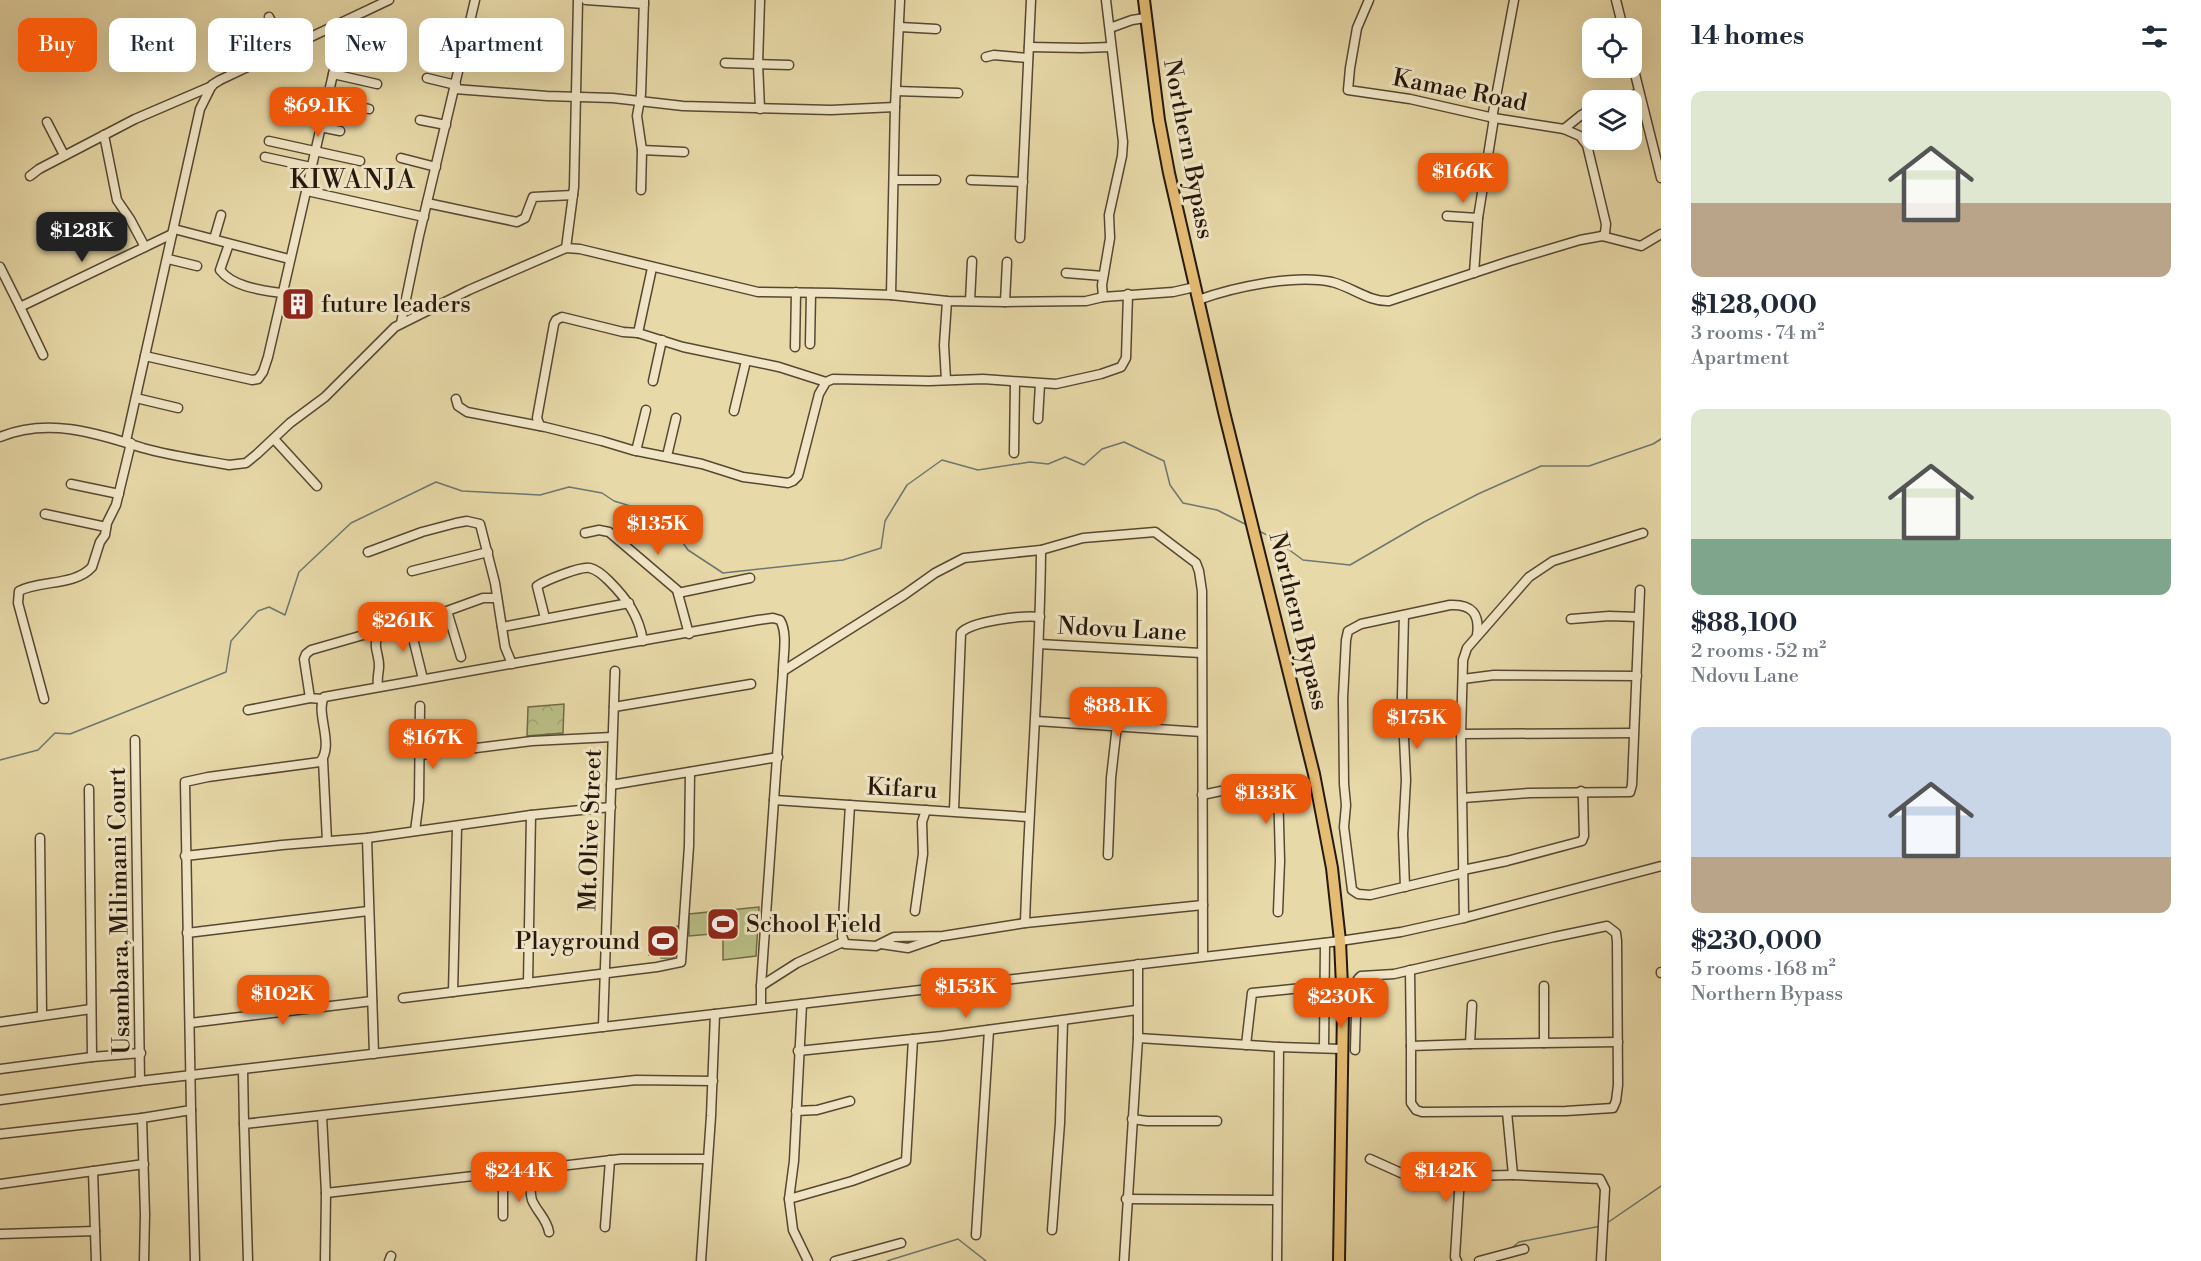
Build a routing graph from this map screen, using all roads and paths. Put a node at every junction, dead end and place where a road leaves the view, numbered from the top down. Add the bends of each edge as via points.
1 (389, 0) edge
2 (475, 0) edge
3 (578, 0) edge
4 (586, 0) edge
5 (760, 0) edge
6 (900, 0) edge
7 (1031, 0) edge
8 (1106, 0) edge
9 (1144, 0) edge
10 (1369, 0) edge
11 (1514, 0) edge
12 (1616, 0) edge
13 (644, 2) edge
14 (353, 18) edge
15 (1145, 18) junction
16 (1620, 18) edge
17 (900, 27) junction
18 (1110, 28) junction
19 (936, 29) dead end
20 (1029, 47) junction
21 (1111, 47) junction
22 (986, 57) dead end
23 (1028, 58) junction
24 (725, 63) dead end
25 (758, 64) junction
26 (789, 65) dead end
27 (236, 72) edge
28 (333, 74) joint
29 (428, 78) dead end
30 (377, 84) dead end
31 (212, 85) junction
32 (455, 87) junction
33 (896, 91) junction
34 (958, 93) dead end
35 (577, 98) junction
36 (326, 99) junction
37 (639, 100) junction
38 (276, 102) dead end
39 (1642, 104) edge
40 (895, 106) junction
41 (760, 109) junction
42 (369, 110) dead end
43 (323, 114) junction
44 (1582, 115) edge
45 (1493, 118) junction
46 (420, 120) dead end
47 (47, 123) dead end
48 (446, 125) junction
49 (320, 127) junction
50 (1564, 129) junction
51 (340, 131) dead end
52 (104, 135) junction
53 (269, 141) dead end
54 (642, 150) junction
55 (314, 151) junction
56 (684, 152) dead end
57 (64, 155) junction
58 (265, 157) dead end
59 (401, 158) dead end
60 (360, 161) dead end
61 (311, 167) junction
62 (436, 167) junction
63 (30, 176) dead end
64 (1661, 178) edge
65 (894, 180) junction
66 (936, 180) dead end
67 (971, 180) dead end
68 (1023, 182) junction
69 (641, 190) dead end
70 (307, 191) junction
71 (573, 195) junction
72 (427, 203) junction
73 (221, 215) dead end
74 (1447, 216) dead end
75 (424, 218) junction
76 (1478, 218) junction
77 (173, 232) junction
78 (1661, 234) edge
79 (1602, 236) junction
80 (1020, 238) dead end
81 (213, 239) junction
82 (229, 244) junction
83 (145, 247) junction
84 (566, 248) junction
85 (168, 258) junction
86 (289, 258) junction
87 (972, 261) dead end
88 (1007, 262) dead end
89 (197, 266) dead end
90 (0, 267) edge
91 (652, 267) junction
92 (1066, 273) dead end
93 (1474, 273) junction
94 (1103, 276) junction
95 (1195, 287) junction
96 (796, 292) junction
97 (281, 293) junction
98 (811, 293) junction
99 (1128, 294) junction
100 (891, 295) junction
101 (1104, 297) junction
102 (1198, 300) junction
103 (947, 301) junction
104 (970, 301) junction
105 (1005, 302) junction
106 (20, 307) junction
107 (401, 323) junction
108 (638, 333) junction
109 (662, 340) junction
110 (810, 344) dead end
111 (795, 347) dead end
112 (43, 355) dead end
113 (145, 356) junction
114 (746, 361) junction
115 (946, 380) junction
116 (652, 381) dead end
117 (826, 382) junction
118 (1015, 382) junction
119 (1040, 384) junction
120 (136, 398) junction
121 (456, 399) dead end
122 (178, 408) dead end
123 (646, 411) dead end
124 (735, 411) dead end
125 (676, 418) dead end
126 (1038, 419) dead end
127 (540, 426) junction
128 (0, 437) edge
129 (274, 439) junction
130 (129, 442) junction
131 (636, 451) junction
132 (1014, 453) dead end
133 (667, 456) junction
134 (70, 484) dead end
135 (317, 486) dead end
136 (119, 494) junction
137 (45, 514) dead end
138 (106, 527) junction
139 (1643, 532) dead end
140 (585, 533) dead end
141 (1045, 549) junction
142 (368, 552) dead end
143 (488, 552) junction
144 (412, 571) dead end
145 (750, 579) dead end
146 (1640, 590) dead end
147 (678, 593) junction
148 (497, 598) junction
149 (629, 603) junction
150 (447, 611) junction
151 (1404, 615) junction
152 (1040, 617) junction
153 (1638, 617) junction
154 (544, 618) junction
155 (1571, 619) dead end
156 (409, 622) junction
157 (502, 627) junction
158 (381, 630) junction
159 (689, 634) junction
160 (1477, 635) junction
161 (644, 641) junction
162 (1040, 644) junction
163 (1202, 653) junction
164 (461, 657) dead end
165 (512, 664) junction
166 (615, 670) dead end
167 (783, 671) junction
168 (1637, 676) junction
169 (423, 679) junction
170 (1463, 679) junction
171 (751, 684) dead end
172 (378, 687) junction
173 (310, 698) junction
174 (45, 699) dead end
175 (322, 699) junction
176 (420, 706) dead end
177 (614, 707) junction
178 (248, 710) dead end
179 (1036, 721) junction
180 (1117, 725) junction
181 (1202, 732) junction
182 (1633, 733) junction
183 (1461, 734) junction
184 (612, 737) junction
185 (135, 740) dead end
186 (421, 755) junction
187 (778, 757) junction
188 (323, 760) junction
189 (690, 772) junction
190 (611, 785) junction
191 (89, 789) dead end
192 (1581, 791) junction
193 (1202, 795) junction
194 (1463, 798) junction
195 (774, 800) junction
196 (850, 805) junction
197 (611, 807) junction
198 (926, 810) junction
199 (954, 810) junction
200 (531, 815) junction
201 (1028, 817) junction
202 (457, 827) junction
203 (415, 831) junction
204 (40, 838) dead end
205 (367, 838) junction
206 (327, 841) junction
207 (1108, 855) dead end
208 (185, 856) junction
209 (1661, 866) edge
210 (1463, 872) junction
211 (1405, 886) junction
212 (1203, 905) junction
213 (368, 911) junction
214 (915, 911) dead end
215 (1278, 912) dead end
216 (1464, 918) junction
217 (1025, 923) junction
218 (187, 933) junction
219 (1340, 941) junction
220 (843, 942) junction
221 (1325, 943) junction
222 (1203, 956) junction
223 (1138, 964) junction
224 (1410, 970) junction
225 (604, 974) junction
226 (528, 983) junction
227 (760, 986) junction
228 (1544, 986) dead end
229 (1302, 988) dead end
230 (453, 992) junction
231 (403, 998) dead end
232 (372, 1001) junction
233 (801, 1004) junction
234 (1472, 1005) dead end
235 (1347, 1006) junction
236 (761, 1008) junction
237 (91, 1010) junction
238 (1137, 1011) junction
239 (715, 1014) junction
240 (42, 1015) junction
241 (1063, 1021) junction
242 (0, 1022) edge
243 (190, 1023) junction
244 (603, 1027) junction
245 (989, 1030) junction
246 (1138, 1038) junction
247 (913, 1039) junction
248 (1618, 1042) junction
249 (1470, 1044) junction
250 (1545, 1044) junction
251 (1246, 1045) junction
252 (1411, 1046) junction
253 (1279, 1047) junction
254 (1324, 1048) junction
255 (1341, 1049) junction
256 (1355, 1050) dead end
257 (798, 1051) junction
258 (141, 1053) junction
259 (374, 1053) junction
260 (92, 1057) junction
261 (0, 1070) edge
262 (243, 1070) junction
263 (190, 1075) junction
264 (140, 1081) junction
265 (712, 1081) junction
266 (0, 1101) edge
267 (850, 1101) dead end
268 (191, 1110) junction
269 (796, 1111) junction
270 (1507, 1112) junction
271 (322, 1116) junction
272 (142, 1118) junction
273 (1132, 1119) junction
274 (1216, 1121) dead end
275 (244, 1124) junction
276 (0, 1134) edge
277 (707, 1159) junction
278 (1370, 1159) dead end
279 (610, 1161) junction
280 (144, 1164) junction
281 (532, 1169) junction
282 (93, 1171) junction
283 (503, 1173) junction
284 (1513, 1175) junction
285 (1460, 1176) junction
286 (0, 1184) edge
287 (326, 1193) junction
288 (789, 1199) junction
289 (1126, 1199) junction
290 (1277, 1200) junction
291 (503, 1216) dead end
292 (605, 1227) dead end
293 (1052, 1230) dead end
294 (95, 1231) junction
295 (549, 1232) dead end
296 (0, 1234) edge
297 (976, 1235) dead end
298 (901, 1243) dead end
299 (1524, 1249) dead end
300 (96, 1261) edge
301 (144, 1261) edge
302 (195, 1261) edge
303 (248, 1261) edge
304 (325, 1261) edge
305 (701, 1261) edge
306 (808, 1261) edge
307 (835, 1261) edge
308 (1124, 1261) edge
309 (1278, 1261) edge
310 (1339, 1261) edge
311 (1457, 1261) edge
312 (1479, 1261) edge
313 (1601, 1261) edge

1 - 14 street
2 - 32 street
3 - 35 street
4 - 13 street
5 - 25 street
6 - 17 street
7 - 20 street
8 - 18 street
9 - 15 main road, Northern Bypass
10 - 45 street, Kamae Road via 1357,28 1348,90
11 - 45 street
12 - 16 street
13 - 37 street
15 - 18 street
15 - 95 main road, Northern Bypass via 1159,120
17 - 19 street
17 - 33 street
18 - 21 street
20 - 21 street
20 - 23 street
21 - 94 street via 1123,142 1109,215 1110,238
22 - 23 street
23 - 68 street
24 - 25 street
25 - 26 street
25 - 41 street
27 - 31 street
28 - 30 street
28 - 36 street
29 - 32 street
31 - 52 street
31 - 77 street via 200,109
32 - 35 street
32 - 48 street
33 - 34 street
33 - 40 street
35 - 37 street
35 - 71 street
36 - 42 street
36 - 43 street
37 - 41 street
37 - 54 street
38 - 43 street
39 - 64 street
40 - 41 street
40 - 65 street
43 - 49 street
44 - 50 street
45 - 50 street, Kamae Road
45 - 76 street
46 - 48 street
47 - 57 street
48 - 62 street
49 - 51 street
49 - 55 street
50 - 79 street via 1580,136 1587,145 1606,224
52 - 57 street
52 - 83 street via 117,200
53 - 55 street
54 - 56 street
54 - 69 street
55 - 60 street
55 - 61 street
57 - 63 street
58 - 61 street
59 - 62 street
61 - 70 street
62 - 72 street
65 - 66 street
65 - 100 street
67 - 68 street
68 - 80 street
70 - 75 street
70 - 86 street
71 - 72 street via 533,196 525,218 517,222
71 - 84 street
72 - 75 street
73 - 81 street
74 - 76 street
75 - 107 street
76 - 93 street
77 - 81 street
77 - 83 street
77 - 85 street
78 - 79 street via 1641,246
79 - 93 street
81 - 82 street
82 - 86 street
82 - 97 street via 222,273 258,290
83 - 106 street
84 - 91 street
84 - 107 street
85 - 89 street
85 - 113 street
86 - 97 street
87 - 104 street
88 - 105 street
90 - 106 street
91 - 96 street via 759,292
91 - 108 street
92 - 94 street
93 - 102 street via 1389,301 1334,283 1305,281 1265,283
94 - 101 street
95 - 99 street
95 - 102 main road, Northern Bypass
96 - 98 street
96 - 111 street
97 - 113 street via 266,365 258,379
98 - 100 street
98 - 110 street
99 - 101 street
99 - 119 street via 1128,346 1121,367 1076,381
100 - 103 street
101 - 105 street via 1086,301
102 - 219 main road, Northern Bypass via 1324,823
103 - 104 street
103 - 115 street
104 - 105 street
106 - 112 street
107 - 129 street via 325,397
108 - 109 street
108 - 127 street via 562,317 556,320 538,410
109 - 114 street
109 - 116 street
113 - 120 street
114 - 117 street
114 - 124 street
115 - 117 street
115 - 118 street
117 - 133 street via 819,394 800,471 793,481 743,477
118 - 119 street
118 - 132 street
119 - 126 street
120 - 122 street
120 - 130 street
121 - 127 street via 467,412
123 - 131 street
125 - 133 street
127 - 131 street
128 - 130 street via 30,428 60,427
129 - 130 street via 253,458 237,465
129 - 135 street
130 - 136 street
131 - 133 street
134 - 136 street
136 - 138 street
137 - 138 street
138 - 174 street via 89,571 19,591 18,603
139 - 160 street via 1543,566
140 - 147 street via 609,532
141 - 152 street
141 - 163 street via 1083,538 1147,532 1161,536 1196,563 1199,571
141 - 167 street via 958,560
142 - 143 street via 467,521 480,525
143 - 144 street
143 - 148 street
145 - 147 street
146 - 153 street
147 - 159 street
148 - 150 street via 483,598
148 - 157 street
149 - 154 street
149 - 154 street via 598,572 585,568 537,586
149 - 161 street
150 - 156 street
150 - 164 street
151 - 160 street via 1462,605 1475,615
151 - 211 street
151 - 211 street via 1364,622 1348,631 1343,698 1344,827 1352,890 1370,895
152 - 162 street
152 - 199 street via 975,625 961,633
153 - 155 street
153 - 168 street
154 - 157 street
156 - 158 street
156 - 169 street
157 - 165 street via 506,654
158 - 172 street via 374,643
158 - 173 street via 307,652 304,659
159 - 161 street
159 - 167 street via 780,620
160 - 170 street via 1465,653
161 - 165 street
162 - 163 street, Ndovu Lane
162 - 179 street
163 - 181 street
165 - 169 street
166 - 177 street, Mt.Olive Street
167 - 187 street
168 - 170 street via 1494,675
168 - 182 street
169 - 172 street
170 - 183 street
171 - 177 street
172 - 175 street
173 - 175 street
173 - 178 street
175 - 188 street
176 - 186 street
177 - 184 street, Mt.Olive Street
179 - 180 street
179 - 201 street
180 - 181 street
180 - 207 street
181 - 193 street
182 - 183 street
182 - 192 street via 1630,792
183 - 194 street
184 - 186 street via 532,741
184 - 190 street, Mt.Olive Street
185 - 258 street, Usambara, Milimani Court
186 - 203 street
187 - 189 street
187 - 195 street
188 - 206 street
188 - 208 street via 186,781
189 - 190 street
189 - 225 street via 681,962
190 - 197 street, Mt.Olive Street
191 - 237 street
192 - 194 street
192 - 210 street via 1581,841
193 - 212 street
193 - 215 street via 1278,785
194 - 210 street
195 - 196 street, Kifaru
195 - 227 street
196 - 198 street, Kifaru
196 - 220 street
197 - 200 street
197 - 225 street, Mt.Olive Street
198 - 199 street, Kifaru
198 - 214 street
199 - 201 street, Kifaru
200 - 202 street
200 - 226 street
201 - 217 street
202 - 203 street
202 - 230 street
203 - 205 street
204 - 240 street
205 - 206 street
205 - 213 street
206 - 208 street
208 - 218 street
209 - 216 street
210 - 211 street
210 - 216 street
212 - 217 street
212 - 222 street
213 - 218 street
213 - 232 street
216 - 219 street
217 - 220 street via 943,936 894,937 866,946
218 - 243 street
219 - 221 street
219 - 235 main road, Northern Bypass
220 - 227 street via 789,967
221 - 222 street
221 - 254 street
222 - 223 street
223 - 233 street
223 - 238 street
224 - 235 street via 1358,977
224 - 248 street via 1607,926 1616,933 1617,941
224 - 252 street
225 - 226 street
225 - 244 street, Mt.Olive Street
226 - 230 street
227 - 236 street
228 - 250 street
229 - 251 street via 1252,993
230 - 231 street
232 - 243 street
232 - 259 street
233 - 236 street
233 - 257 street
234 - 249 street
235 - 255 main road, Northern Bypass
235 - 256 street via 1356,1014
236 - 239 street
237 - 240 street
237 - 260 street
238 - 241 street
238 - 246 street
239 - 244 street
239 - 265 street
240 - 242 street
241 - 245 street
241 - 293 street
243 - 263 street
244 - 259 street
245 - 247 street
245 - 297 street
246 - 251 street
246 - 273 street
247 - 257 street
247 - 288 street via 906,1161
248 - 250 street
248 - 270 street via 1618,1085 1613,1108
249 - 250 street
249 - 252 street
251 - 253 street
252 - 270 street via 1411,1103 1416,1110
253 - 254 street
253 - 290 street
254 - 255 street
255 - 310 main road, Northern Bypass
257 - 269 street
258 - 260 street
258 - 264 street, Usambara, Milimani Court
259 - 262 street
260 - 261 street
262 - 263 street
262 - 275 street
263 - 264 street
263 - 268 street
264 - 266 street
265 - 271 street via 636,1080
265 - 277 street
267 - 269 street
268 - 272 street
268 - 302 street
269 - 288 street
270 - 284 street
271 - 275 street
271 - 287 street
272 - 276 street
272 - 280 street
273 - 274 street
273 - 289 street
275 - 303 street
277 - 279 street
277 - 305 street
278 - 285 street via 1410,1177
279 - 281 street
279 - 292 street
280 - 282 street
280 - 301 street
281 - 283 street
281 - 295 street via 532,1199
282 - 286 street
282 - 294 street
283 - 287 street
283 - 291 street
284 - 285 street
284 - 313 street via 1600,1179 1605,1189
285 - 311 street
287 - 304 street
288 - 306 street via 793,1230
289 - 290 street
289 - 308 street
290 - 309 street
294 - 296 street
294 - 300 street
298 - 307 street
299 - 312 street

